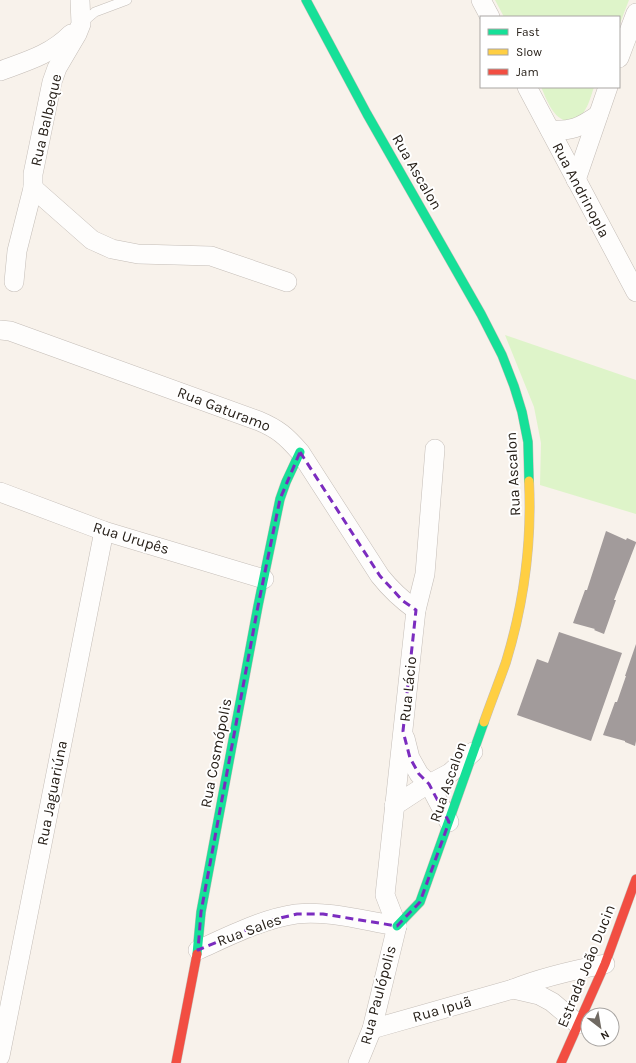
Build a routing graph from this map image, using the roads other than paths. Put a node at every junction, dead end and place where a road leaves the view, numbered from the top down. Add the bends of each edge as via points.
1 (80, 0) edge
2 (127, 0) edge
3 (306, 0) edge
4 (481, 0) edge
5 (636, 13) edge
6 (489, 16) edge
7 (81, 24) junction
8 (620, 55) edge
9 (0, 71) edge
10 (528, 88) edge
11 (608, 88) edge
12 (598, 115) junction
13 (550, 130) junction
14 (576, 180) junction
15 (33, 181) junction
16 (14, 282) dead end
17 (287, 282) dead end
18 (636, 292) edge
19 (0, 330) edge
20 (435, 449) dead end
21 (300, 452) junction
22 (0, 492) edge
23 (104, 531) junction
24 (264, 579) junction
25 (416, 610) junction
26 (403, 731) junction
27 (473, 752) junction
28 (429, 784) junction
29 (394, 806) junction
30 (449, 822) junction
31 (636, 879) edge
32 (397, 926) junction
33 (198, 950) junction
34 (605, 964) junction
35 (513, 989) junction
36 (578, 1024) junction
37 (372, 1030) junction
38 (0, 1056) edge
39 (176, 1063) edge
40 (358, 1063) edge
41 (560, 1063) edge

1 - 7 street, Rua Balbeque
2 - 7 lane via 95,12
3 - 27 street, Rua Ascalon via 502,354 522,412 528,442 530,497 524,580 506,661
4 - 6 street
5 - 8 street
7 - 9 street via 53,50
7 - 15 street, Rua Balbeque via 52,82
10 - 13 street, Rua Andrinopla
11 - 12 street
12 - 13 street via 573,129
12 - 14 street
13 - 14 street, Rua Andrinopla
14 - 18 street, Rua Andrinopla
15 - 16 street, Rua Balbeque via 17,251
15 - 17 street via 92,240 112,249 138,254 211,256
19 - 21 street, Rua Gaturamo via 10,331 259,421 275,428
20 - 25 street, Rua Lácio via 425,574
21 - 24 street, Rua Cosmópolis via 280,499
21 - 25 street, Rua Gaturamo via 380,576 392,591
22 - 23 street, Rua Urupês
23 - 24 street, Rua Urupês
23 - 38 street, Rua Jaguariúna
24 - 33 street, Rua Cosmópolis via 201,912
25 - 26 street, Rua Lácio
26 - 28 street via 410,758 418,774
26 - 29 street, Rua Lácio
27 - 28 street via 450,773
27 - 30 street, Rua Ascalon
28 - 29 street
28 - 30 street
29 - 32 street, Rua Lácio via 385,895
30 - 32 street, Rua Ascalon via 420,902
31 - 34 street, Estrada João Ducin
32 - 33 street, Rua Sales via 323,914 297,914 268,921
32 - 37 street, Rua Paulópolis
33 - 39 street, Rua Cosmópolis
34 - 35 street, Rua Ipuã
34 - 36 street, Estrada João Ducin
35 - 36 street, Rua Ipuã via 546,998
35 - 37 street, Rua Ipuã
36 - 41 street, Estrada João Ducin
37 - 40 street, Rua Paulópolis

